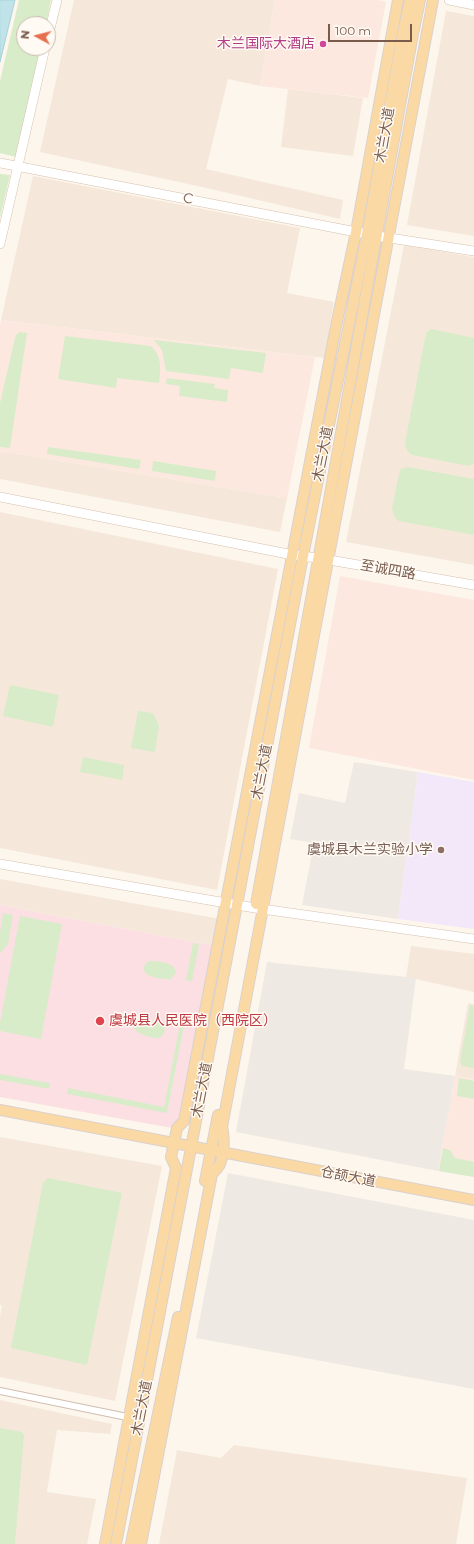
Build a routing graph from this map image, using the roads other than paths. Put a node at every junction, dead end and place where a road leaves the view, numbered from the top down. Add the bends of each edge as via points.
1 (56, 0) edge
2 (398, 0) edge
3 (410, 0) edge
4 (420, 0) edge
5 (433, 0) edge
6 (449, 0) edge
7 (474, 5) edge
8 (53, 16) edge
9 (43, 56) edge
10 (0, 163) edge
11 (18, 166) junction
12 (356, 232) junction
13 (372, 235) junction
14 (389, 238) junction
15 (0, 244) edge
16 (474, 251) edge
17 (0, 497) edge
18 (298, 556) junction
19 (318, 558) junction
20 (329, 560) junction
21 (474, 585) edge
22 (0, 864) edge
23 (226, 903) junction
24 (238, 905) junction
25 (259, 909) junction
26 (474, 940) edge
27 (0, 1105) edge
28 (0, 1110) edge
29 (175, 1141) junction
30 (192, 1144) junction
31 (212, 1148) junction
32 (222, 1150) junction
33 (474, 1194) edge
34 (474, 1200) edge
35 (0, 1391) edge
36 (128, 1418) junction
37 (140, 1420) junction
38 (104, 1544) edge
39 (116, 1544) edge
40 (131, 1544) edge
41 (141, 1544) edge

1 - 8 street
2 - 12 main road
3 - 13 main road, 木兰大道
4 - 13 main road, 木兰大道
5 - 14 main road
6 - 7 street
9 - 11 street
10 - 11 street, C
11 - 12 street, C
11 - 15 street
12 - 13 street, C
12 - 18 main road via 336,326
13 - 14 street, C
13 - 18 main road, 木兰大道
13 - 19 main road, 木兰大道
14 - 16 street, C
14 - 20 main road
17 - 18 street, 至诚四路
18 - 19 street, 至诚四路
18 - 23 main road
18 - 24 main road, 木兰大道
19 - 20 street, 至诚四路
19 - 25 main road, 木兰大道
20 - 21 street, 至诚四路
20 - 25 main road
22 - 23 street
23 - 24 street
23 - 29 main road via 184,1121 177,1128
24 - 25 street
24 - 30 main road, 木兰大道
25 - 26 street
25 - 31 main road, 木兰大道
25 - 32 main road via 222,1127 225,1138
27 - 29 main road
28 - 29 main road
29 - 30 main road
29 - 36 main road via 172,1156 176,1168
30 - 31 main road
30 - 37 main road, 木兰大道
31 - 32 main road
31 - 40 main road, 木兰大道
32 - 33 main road, 仓颉大道
32 - 34 main road, 仓颉大道
32 - 41 main road via 219,1166 212,1174
35 - 36 street
36 - 37 street
36 - 38 main road
37 - 39 main road, 木兰大道

